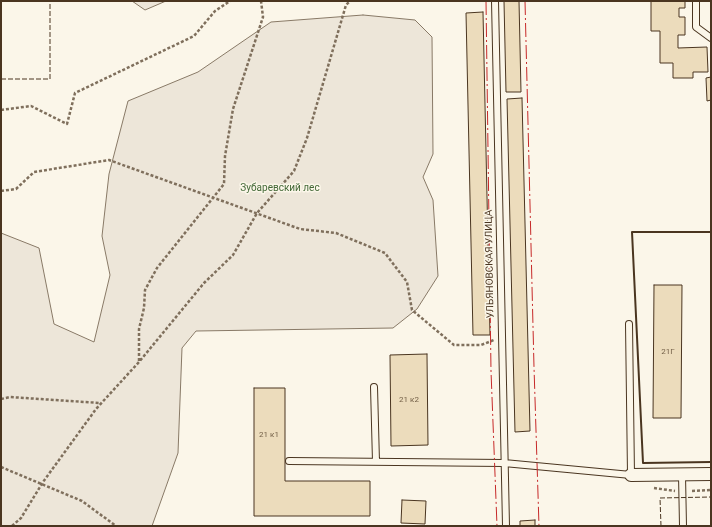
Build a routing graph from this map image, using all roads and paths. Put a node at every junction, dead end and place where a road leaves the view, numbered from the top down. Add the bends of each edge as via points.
1 (230, 1) edge
2 (262, 1) edge
3 (350, 1) edge
4 (495, 1) edge
5 (696, 1) edge
6 (711, 38) edge
7 (1, 110) edge
8 (1, 190) edge
9 (213, 198) junction
10 (257, 213) junction
11 (629, 324) dead end
12 (501, 337) junction
13 (139, 362) junction
14 (374, 386) dead end
15 (1, 399) edge
16 (101, 404) junction
17 (289, 461) dead end
18 (376, 462) junction
19 (504, 463) junction
20 (1, 467) edge
21 (711, 474) edge
22 (631, 475) junction
23 (682, 475) junction
24 (42, 484) junction
25 (12, 526) edge
26 (116, 526) edge
27 (506, 526) edge
28 (683, 526) edge

1 - 7 path via 215,12 194,36 75,93 67,124 31,106
2 - 9 path via 263,17 233,109 225,156 224,184
3 - 10 path via 346,5 307,138 294,171
4 - 12 lane, УЛЬЯНОВСКАЯ УЛИЦА
5 - 6 lane via 696,27
8 - 9 path via 16,189 34,172 110,160
9 - 10 path
9 - 13 path via 157,268 145,290 144,308 138,329
10 - 12 path via 300,229 336,233 385,253 407,282 412,310 454,345 482,345
10 - 13 path via 233,255 204,283
11 - 22 lane
12 - 19 lane, УЛЬЯНОВСКАЯ УЛИЦА
13 - 16 path
14 - 18 lane
15 - 16 path
16 - 24 path
17 - 18 lane
18 - 19 lane
19 - 22 lane
19 - 27 lane, УЛЬЯНОВСКАЯ УЛИЦА
20 - 24 path
21 - 23 street
22 - 23 street
23 - 28 lane
24 - 25 path via 21,518
24 - 26 path via 82,501

